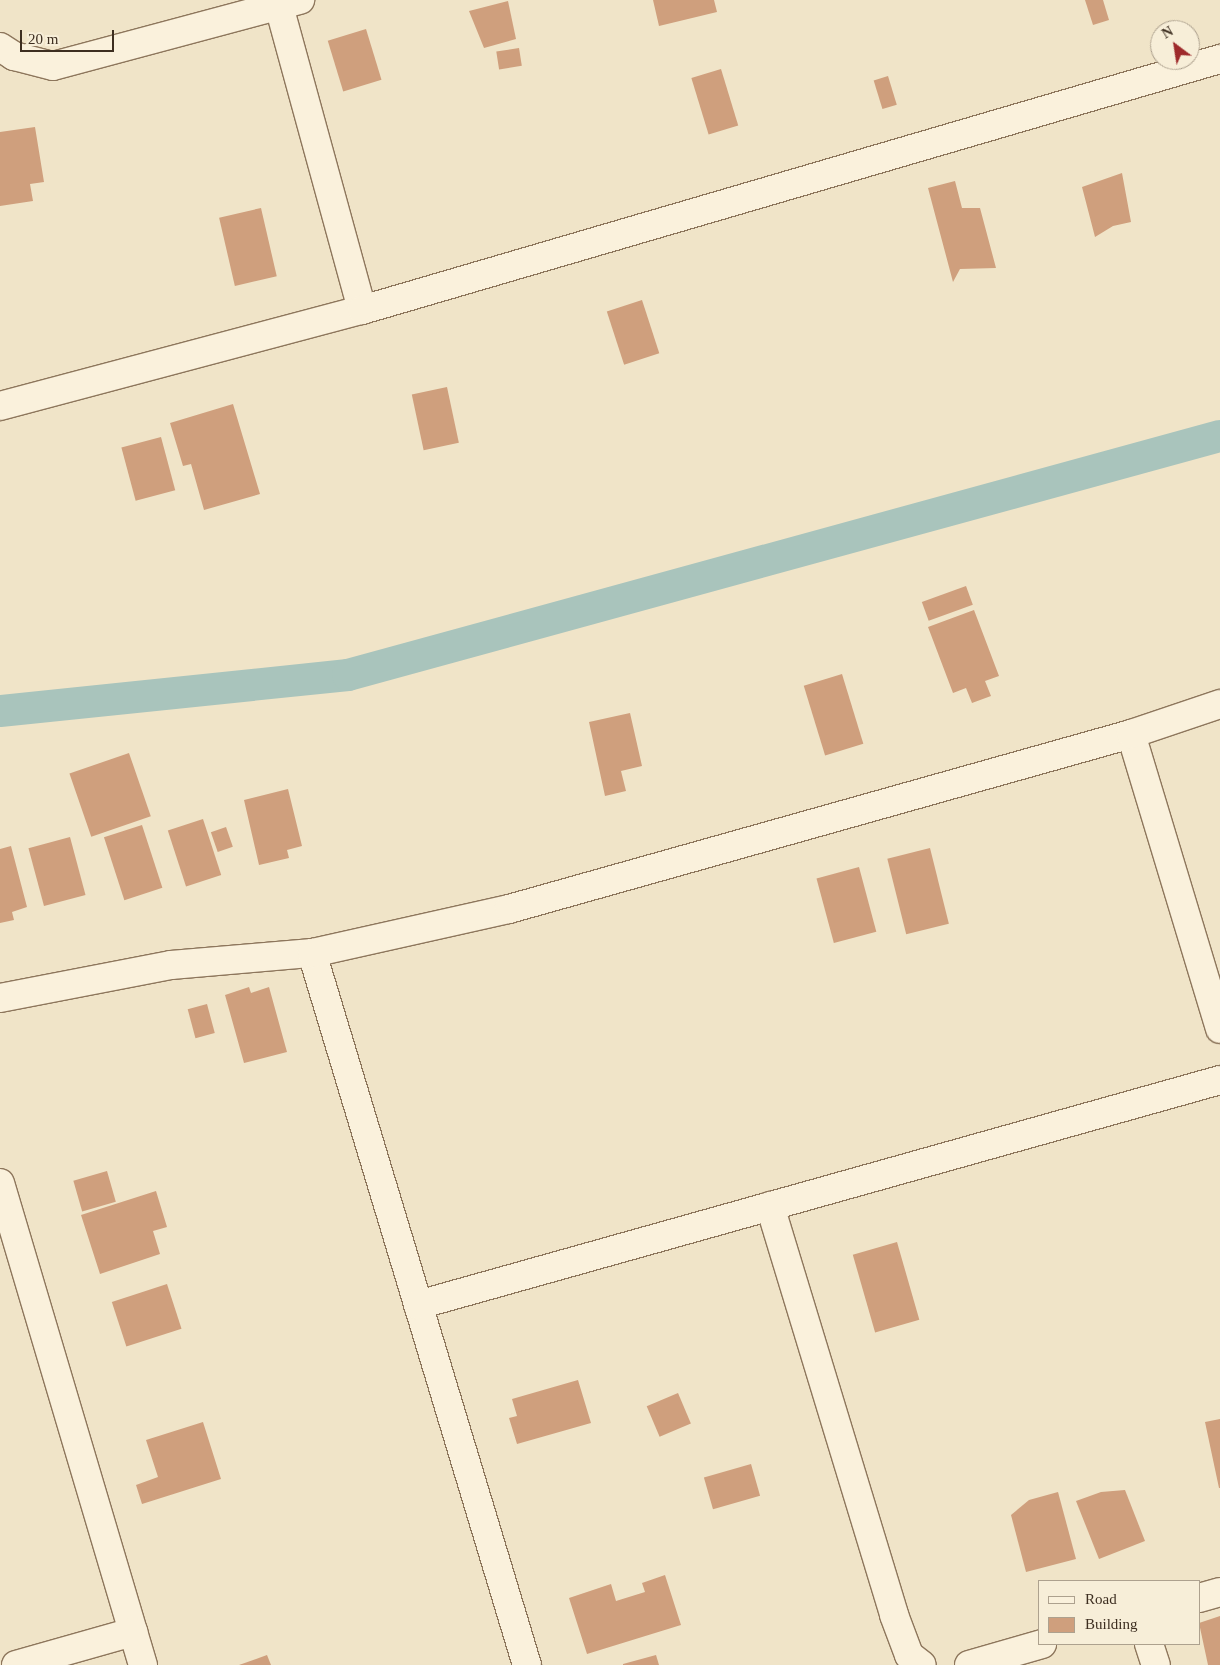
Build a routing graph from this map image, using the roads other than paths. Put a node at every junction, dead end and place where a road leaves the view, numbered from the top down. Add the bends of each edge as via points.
1 (290, 3) edge
2 (0, 46) edge
3 (1220, 59) edge
4 (362, 310) junction
5 (0, 406) edge
6 (1220, 704) edge
7 (1131, 734) junction
8 (312, 953) junction
9 (0, 998) edge
10 (1220, 1029) edge
11 (1220, 1080) edge
12 (0, 1183) edge
13 (770, 1206) junction
14 (418, 1305) junction
15 (1220, 1592) edge
16 (1200, 1598) edge
17 (133, 1632) junction
18 (1039, 1645) edge
19 (1150, 1645) edge
20 (16, 1665) edge
21 (143, 1665) edge
22 (527, 1665) edge
23 (922, 1665) edge
24 (969, 1665) edge
25 (1156, 1665) edge

1 - 2 street via 53,66 14,56
1 - 4 street
3 - 4 street
4 - 5 street
6 - 7 street
7 - 8 street via 509,909
7 - 10 street
8 - 9 street via 171,964
8 - 14 street
11 - 13 street
12 - 17 street
13 - 14 street
13 - 23 street via 894,1615 909,1655
14 - 22 street
15 - 16 street
17 - 20 street
17 - 21 street
18 - 24 street
19 - 25 street

